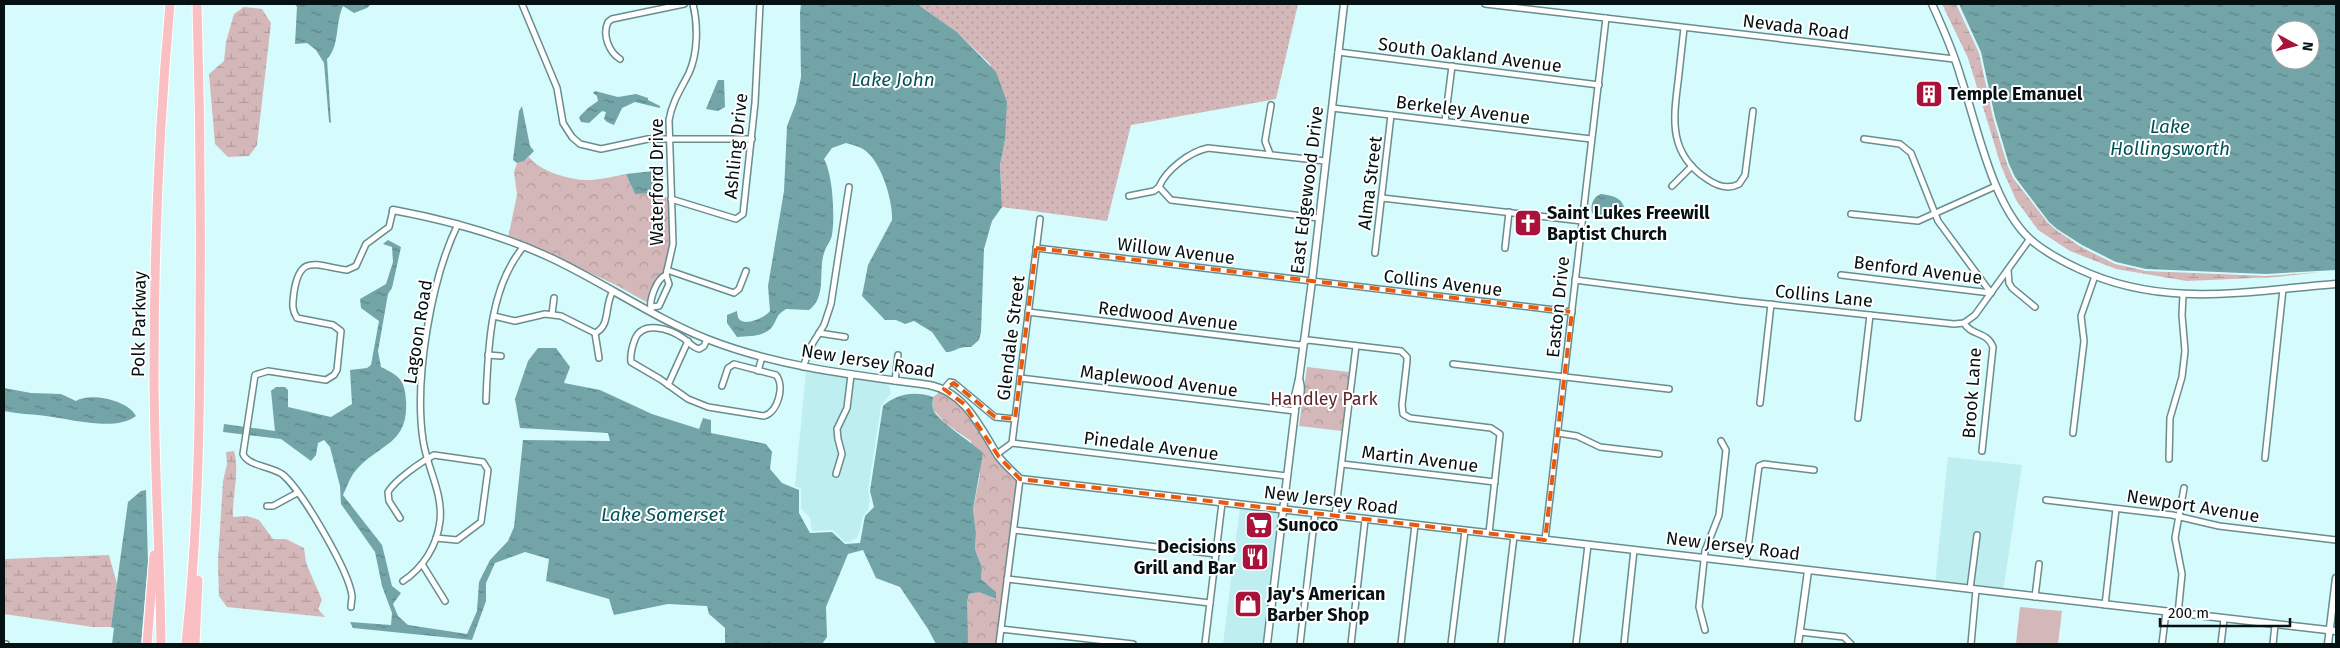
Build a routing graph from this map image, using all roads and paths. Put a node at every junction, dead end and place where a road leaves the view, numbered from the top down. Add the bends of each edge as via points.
1 (170, 4) edge
2 (197, 4) edge
3 (522, 4) edge
4 (684, 4) edge
5 (693, 4) edge
6 (760, 4) edge
7 (1344, 4) edge
8 (1485, 4) edge
9 (1932, 4) edge
10 (1606, 18) junction
11 (1684, 28) junction
12 (1338, 52) junction
13 (620, 59) dead end
14 (1954, 59) junction
15 (1452, 66) junction
16 (1599, 85) junction
17 (1271, 106) dead end
18 (1332, 108) junction
19 (1752, 110) dead end
20 (1391, 115) junction
21 (1445, 121) junction
22 (752, 139) junction
23 (1591, 139) junction
24 (1864, 139) dead end
25 (671, 140) junction
26 (1270, 154) junction
27 (1325, 161) junction
28 (1692, 166) junction
29 (1672, 186) dead end
30 (1996, 186) junction
31 (849, 187) dead end
32 (1159, 187) junction
33 (1129, 196) dead end
34 (1382, 198) junction
35 (671, 199) junction
36 (393, 210) joint
37 (1509, 212) junction
38 (1851, 214) dead end
39 (1935, 214) junction
40 (1319, 218) junction
41 (1040, 219) dead end
42 (1582, 221) junction
43 (458, 224) junction
44 (2029, 240) junction
45 (524, 246) junction
46 (1036, 248) junction
47 (1505, 248) dead end
48 (1375, 253) dead end
49 (2008, 270) junction
50 (746, 271) dead end
51 (667, 273) junction
52 (1841, 275) dead end
53 (2095, 276) junction
54 (1575, 280) junction
55 (1312, 281) junction
56 (2336, 284) edge
57 (2283, 289) junction
58 (613, 291) junction
59 (1991, 293) junction
60 (2184, 295) junction
61 (554, 298) dead end
62 (1771, 304) junction
63 (2035, 307) dead end
64 (651, 309) junction
65 (1028, 312) junction
66 (1572, 312) junction
67 (552, 314) junction
68 (1870, 315) junction
69 (494, 316) junction
70 (1964, 323) junction
71 (595, 333) junction
72 (820, 333) junction
73 (845, 337) dead end
74 (707, 339) junction
75 (688, 341) junction
76 (1303, 343) junction
77 (1356, 346) junction
78 (488, 355) junction
79 (898, 355) dead end
80 (500, 356) dead end
81 (762, 357) junction
82 (599, 358) dead end
83 (1452, 364) dead end
84 (803, 367) junction
85 (758, 371) junction
86 (851, 375) junction
87 (1564, 377) junction
88 (1020, 378) junction
89 (895, 380) junction
90 (668, 385) junction
91 (722, 386) dead end
92 (1669, 389) dead end
93 (944, 390) junction
94 (486, 401) dead end
95 (1760, 404) dead end
96 (1296, 408) junction
97 (1858, 418) dead end
98 (1015, 419) junction
99 (1558, 433) junction
100 (2074, 433) dead end
101 (1721, 441) dead end
102 (1012, 443) junction
103 (199, 450) junction
104 (1982, 451) dead end
105 (156, 454) junction
106 (997, 454) junction
107 (1659, 454) dead end
108 (2265, 458) dead end
109 (427, 459) junction
110 (2169, 459) dead end
111 (1342, 464) junction
112 (1814, 470) dead end
113 (836, 474) dead end
114 (1287, 476) junction
115 (1020, 479) junction
116 (1495, 482) junction
117 (2184, 488) dead end
118 (297, 493) junction
119 (2046, 500) dead end
120 (1222, 503) junction
121 (267, 506) dead end
122 (2116, 509) junction
123 (1283, 510) junction
124 (1315, 514) junction
125 (1335, 516) junction
126 (2178, 516) junction
127 (400, 518) dead end
128 (1365, 520) junction
129 (1415, 525) junction
130 (1014, 530) junction
131 (1465, 531) junction
132 (1489, 533) junction
133 (1976, 534) dead end
134 (1514, 536) junction
135 (436, 538) junction
136 (1545, 540) junction
137 (2336, 540) edge
138 (1588, 545) junction
139 (1634, 550) junction
140 (1216, 554) junction
141 (1704, 558) junction
142 (1746, 563) junction
143 (422, 564) junction
144 (2039, 564) dead end
145 (1808, 570) junction
146 (2336, 578) edge
147 (1007, 579) junction
148 (403, 581) dead end
149 (1973, 590) junction
150 (2035, 597) junction
151 (445, 601) dead end
152 (1210, 603) junction
153 (2104, 605) junction
154 (350, 607) dead end
155 (2166, 612) junction
156 (2178, 614) junction
157 (2224, 619) junction
158 (2275, 625) junction
159 (1001, 629) junction
160 (1705, 630) dead end
161 (2333, 631) edge
162 (1800, 632) junction
163 (147, 644) edge
164 (161, 644) edge
165 (186, 644) edge
166 (195, 644) edge
167 (999, 644) edge
168 (1133, 644) edge
169 (1205, 644) edge
170 (1267, 644) edge
171 (1300, 644) edge
172 (1351, 644) edge
173 (1401, 644) edge
174 (1451, 644) edge
175 (1501, 644) edge
176 (1576, 644) edge
177 (1624, 644) edge
178 (1798, 644) edge
179 (1851, 644) edge
180 (1971, 644) edge
181 (2162, 644) edge
182 (2221, 644) edge
183 (2273, 644) edge
184 (2328, 644) edge

1 - 105 highway, Polk Parkway via 158,177
2 - 103 highway
3 - 25 street via 557,88 563,123 572,138 580,144 601,149 648,139
4 - 13 street via 608,22 609,46 612,54
5 - 25 street, Waterford Drive via 695,52 671,109
6 - 22 street, Ashling Drive
7 - 12 street, East Edgewood Drive
8 - 10 street, Nevada Road
9 - 14 street
10 - 11 street, Nevada Road
10 - 16 street, Easton Drive
11 - 14 street, Nevada Road
11 - 28 street via 1674,124 1678,145
12 - 15 street, South Oakland Avenue
12 - 18 street, East Edgewood Drive
14 - 30 street
15 - 16 street, South Oakland Avenue
15 - 21 street
16 - 23 street, Easton Drive
17 - 26 street via 1265,141
18 - 20 street, Berkeley Avenue
18 - 27 street, East Edgewood Drive
19 - 28 street via 1745,175 1739,184 1722,187
20 - 21 street, Berkeley Avenue
20 - 34 street, Alma Street
21 - 23 street, Berkeley Avenue
22 - 25 street
22 - 35 street, Ashling Drive via 746,198 740,218
23 - 42 street, Easton Drive
24 - 39 street via 1894,142 1906,147
25 - 35 street, Waterford Drive
26 - 27 street
26 - 32 street via 1203,149 1166,174
27 - 40 street, East Edgewood Drive
28 - 29 street
30 - 39 street
30 - 44 street
31 - 72 street via 831,304
32 - 33 street
32 - 40 street via 1170,200
34 - 37 street
34 - 48 street, Alma Street
35 - 51 street, Waterford Drive via 673,244
36 - 43 street, New Jersey Road
36 - 118 street via 390,228 366,244 352,269 304,266 297,275 292,308 297,318 333,325 341,331 334,375 326,380 268,372 255,375 243,454 250,462 270,467 282,475
37 - 42 street
37 - 47 street
38 - 39 street via 1912,221
39 - 59 street
40 - 55 street, East Edgewood Drive
41 - 46 street, Glendale Street
42 - 54 street, Easton Drive
43 - 45 street, New Jersey Road
43 - 109 street, Lagoon Road via 435,293 425,346 422,425
44 - 49 street
44 - 53 street
45 - 58 street, New Jersey Road
45 - 69 street via 507,272
46 - 55 street, Willow Avenue
46 - 65 street, Glendale Street
49 - 59 street
49 - 63 street via 2012,288
50 - 51 street via 734,293
51 - 64 street, Waterford Drive via 660,280 650,303
51 - 64 street, Waterford Drive via 669,284 658,306
52 - 59 street, Benford Avenue
53 - 60 street via 2127,287
53 - 100 street via 2081,316 2084,341
54 - 62 street, Collins Lane
54 - 66 street, Easton Drive
55 - 66 street, Collins Avenue
55 - 76 street, East Edgewood Drive
56 - 57 street
57 - 60 street
57 - 108 street
58 - 64 street, New Jersey Road
58 - 71 street via 604,326
59 - 70 street
60 - 110 street via 2185,351 2182,377 2170,418
61 - 67 street
62 - 68 street, Collins Lane
62 - 95 street
64 - 74 street, New Jersey Road
65 - 76 street, Redwood Avenue via 1300,346
65 - 88 street, Glendale Street
66 - 87 street, Easton Drive
67 - 69 street via 515,321
67 - 71 street via 568,318
68 - 70 street, Collins Lane
68 - 97 street
69 - 78 street
70 - 104 street, Brook Lane via 1968,330 1987,337 1993,347
71 - 82 street
72 - 73 street
72 - 84 street
74 - 75 street via 702,349 694,348
74 - 81 street, New Jersey Road
75 - 90 street
75 - 90 street via 672,332 654,328 642,331 635,340 632,362
76 - 77 street, Redwood Avenue via 1308,340
76 - 96 street, East Edgewood Drive via 1301,385
77 - 111 street
77 - 116 street, Redwood Avenue via 1401,351 1407,357 1402,410 1406,417 1498,431 1501,438
78 - 80 street
78 - 94 street
79 - 89 street
81 - 84 street, New Jersey Road
81 - 85 street
83 - 87 street
84 - 86 street, New Jersey Road
85 - 90 street via 776,375 779,380 777,404 772,413 764,416 708,407 688,399
85 - 91 street via 734,364 729,366
86 - 89 street, New Jersey Road
86 - 113 street via 847,408 837,429 842,454
87 - 92 street
87 - 99 street, Easton Drive
88 - 96 street, Maplewood Avenue
88 - 98 street, Glendale Street
89 - 93 street, New Jersey Road
93 - 98 street via 950,382 954,383 995,417
93 - 106 street, New Jersey Road via 964,404
96 - 114 street, East Edgewood Drive
98 - 102 street, Glendale Street
99 - 107 street via 1577,436 1600,447
99 - 136 street, Easton Drive
101 - 141 street via 1726,450 1719,515 1706,544
102 - 106 street
102 - 114 street, Pinedale Avenue
103 - 165 highway
103 - 166 highway via 201,478
105 - 163 highway via 153,582
105 - 164 highway, Polk Parkway
106 - 115 street, New Jersey Road
109 - 127 street via 388,492
109 - 135 street, Lagoon Road via 440,504
109 - 135 street via 434,455 480,461 488,467 481,522 457,540
111 - 116 street, Martin Avenue
111 - 125 street
112 - 142 street via 1760,466
114 - 123 street, East Edgewood Drive
115 - 120 street, New Jersey Road
115 - 130 street
116 - 132 street
117 - 126 street
118 - 121 street via 274,506
118 - 154 street via 333,550 350,590
119 - 122 street, Newport Avenue
120 - 123 street, New Jersey Road
120 - 140 street
122 - 126 street, Newport Avenue
122 - 153 street
123 - 124 street, New Jersey Road
123 - 170 street, East Edgewood Drive
124 - 125 street, New Jersey Road
124 - 171 street
125 - 128 street, New Jersey Road
126 - 137 street, Newport Avenue via 2218,526
126 - 156 street via 2175,538 2182,574
128 - 129 street, New Jersey Road
128 - 172 street
129 - 131 street, New Jersey Road
129 - 173 street
130 - 140 street
130 - 147 street
131 - 132 street, New Jersey Road
131 - 174 street
132 - 134 street, New Jersey Road
133 - 149 street
134 - 136 street, New Jersey Road
134 - 175 street
135 - 143 street, Lagoon Road
136 - 138 street, New Jersey Road
138 - 139 street, New Jersey Road
138 - 176 street
139 - 141 street, New Jersey Road
139 - 177 street
140 - 152 street
141 - 142 street, New Jersey Road
141 - 160 street via 1699,607
142 - 145 street, New Jersey Road
143 - 148 street, Lagoon Road
143 - 151 street
144 - 150 street
145 - 149 street, New Jersey Road
145 - 162 street
146 - 161 street
147 - 152 street
147 - 159 street
149 - 150 street, New Jersey Road
149 - 180 street
150 - 153 street, New Jersey Road
152 - 169 street
153 - 155 street, New Jersey Road
155 - 156 street, New Jersey Road
155 - 181 street
156 - 157 street, New Jersey Road
157 - 158 street, New Jersey Road
157 - 182 street
158 - 161 street, New Jersey Road
158 - 183 street
159 - 167 street
159 - 168 street
161 - 184 street
162 - 178 street
162 - 179 street via 1844,637

